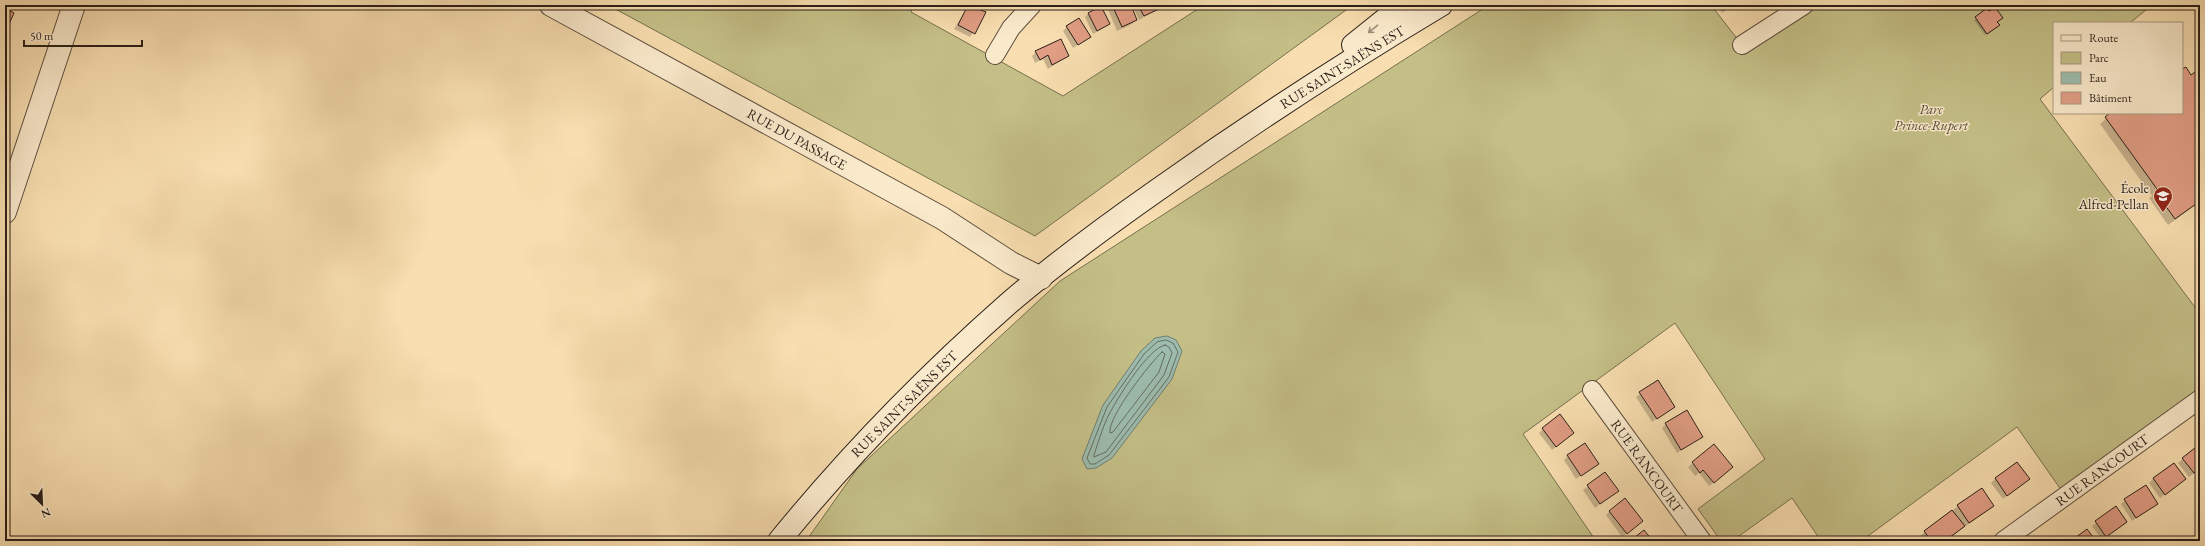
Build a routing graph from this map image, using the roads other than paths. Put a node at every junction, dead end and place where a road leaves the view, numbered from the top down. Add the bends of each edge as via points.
1 (74, 5) edge
2 (551, 5) edge
3 (1032, 5) edge
4 (1403, 5) edge
5 (1441, 5) edge
6 (1804, 5) edge
7 (1742, 45) dead end
8 (995, 55) dead end
9 (1268, 114) junction
10 (5, 212) edge
11 (1041, 278) junction
12 (1592, 390) dead end
13 (2200, 399) edge
14 (779, 541) edge
15 (1702, 541) edge
16 (2003, 541) edge

1 - 10 main road
2 - 11 main road, RUE DU PASSAGE via 942,218 1011,263
3 - 8 street via 1011,28
4 -> 9 main road, RUE SAINT-SAËNS EST
5 - 9 main road, RUE SAINT-SAËNS EST
6 - 7 street
9 - 11 main road, RUE SAINT-SAËNS EST via 1122,216
11 - 14 main road, RUE SAINT-SAËNS EST via 1010,302 888,417
12 - 15 street, RUE RANCOURT
13 - 16 street, RUE RANCOURT

